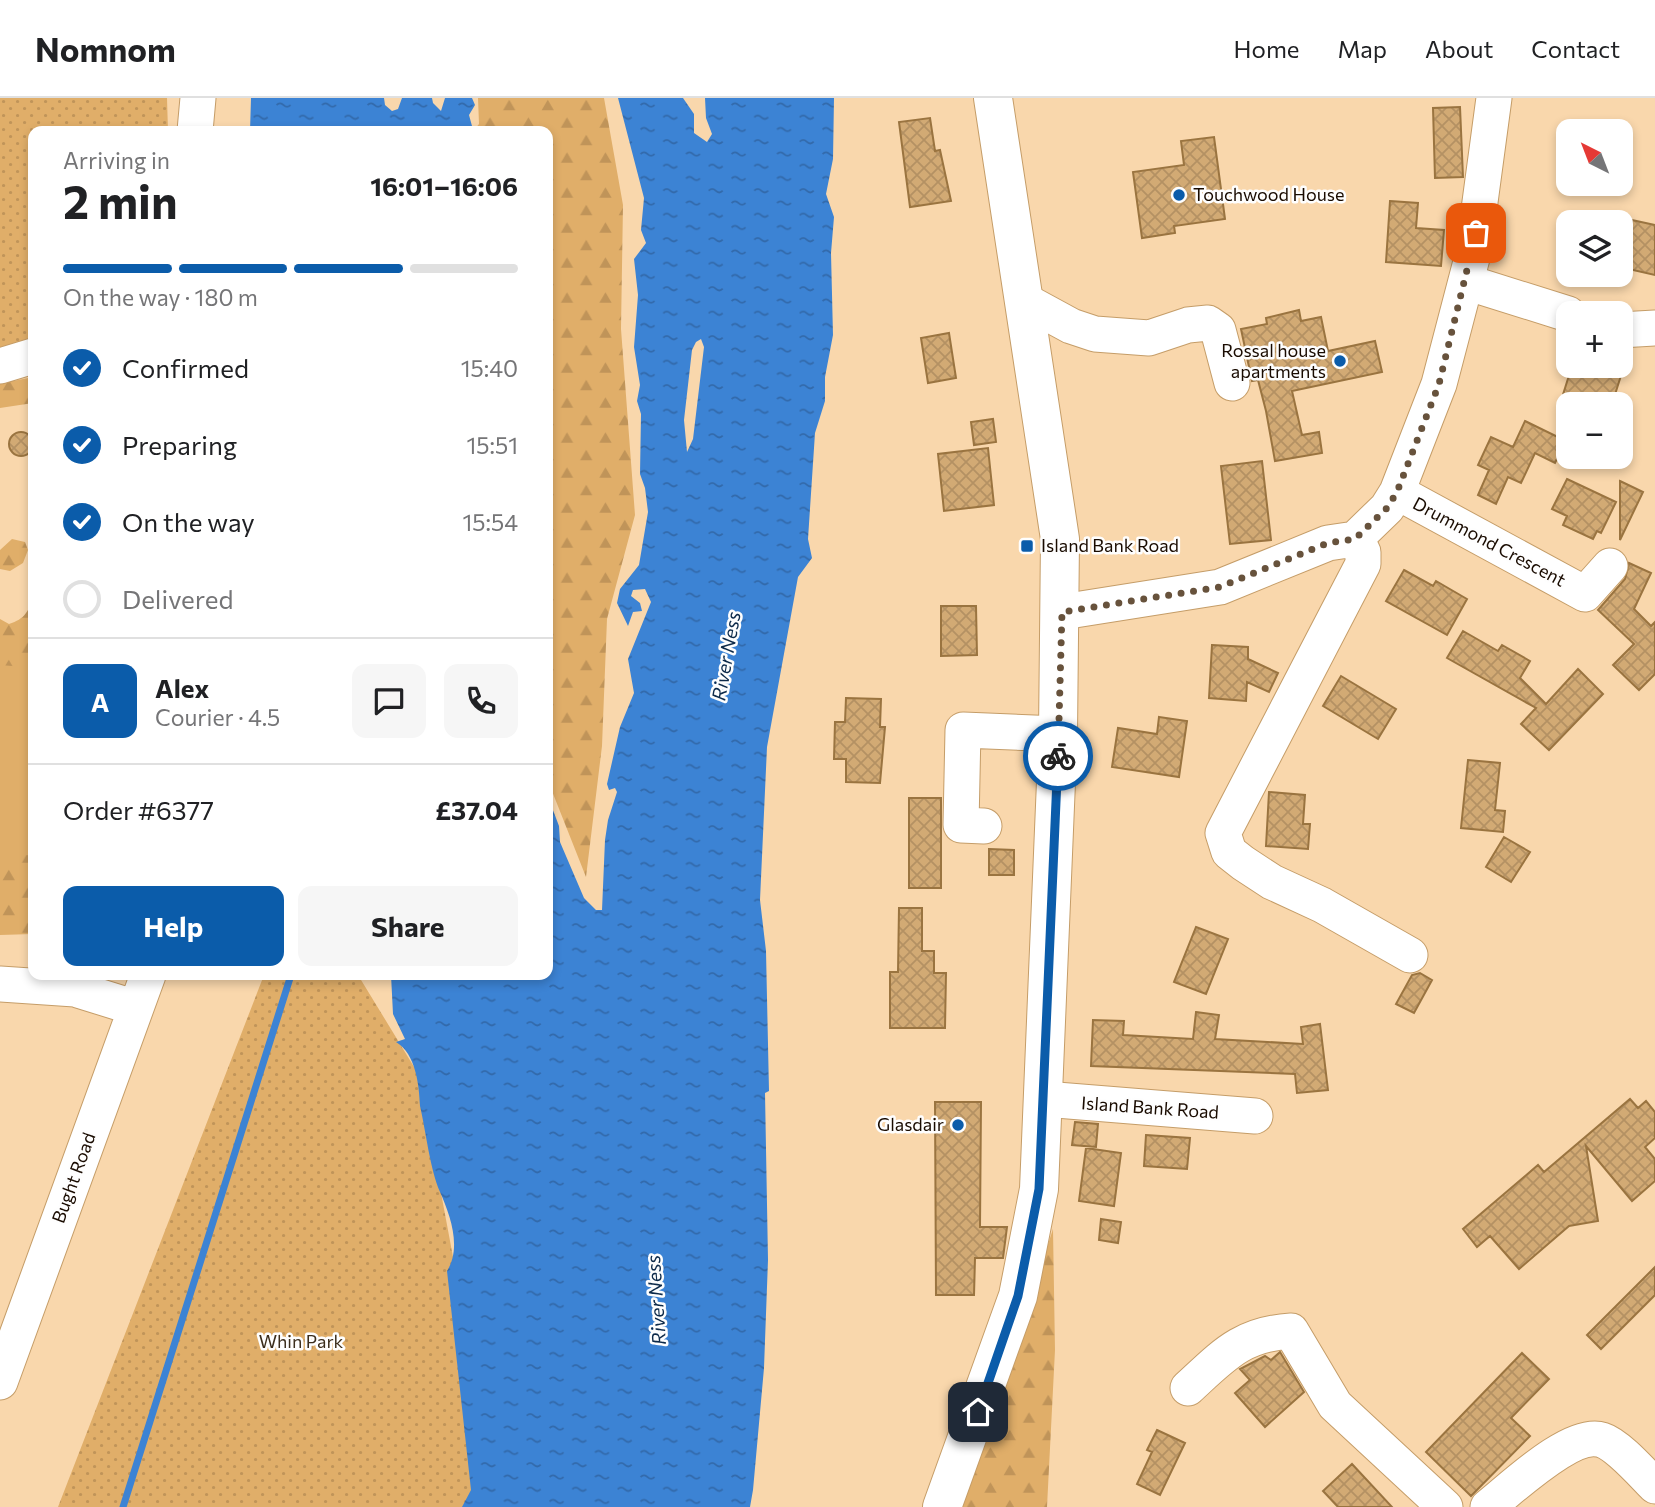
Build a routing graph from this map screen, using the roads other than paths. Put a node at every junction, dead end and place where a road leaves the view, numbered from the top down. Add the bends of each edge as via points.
1 (198, 98) edge
2 (993, 98) edge
3 (1494, 98) edge
4 (195, 126) edge
5 (1466, 282) junction
6 (1025, 301) junction
7 (1556, 310) edge
8 (1655, 328) edge
9 (1633, 329) edge
10 (28, 358) edge
11 (0, 366) edge
12 (1232, 383) dead end
13 (1397, 492) junction
14 (1355, 539) junction
15 (1610, 566) dead end
16 (1062, 612) junction
17 (1059, 734) junction
18 (984, 826) dead end
19 (1410, 955) dead end
20 (146, 980) edge
21 (0, 984) edge
22 (136, 1008) junction
23 (1044, 1100) junction
24 (1255, 1116) dead end
25 (0, 1382) edge
26 (1188, 1388) dead end
27 (1655, 1486) edge
28 (942, 1507) edge
29 (1445, 1507) edge
30 (1488, 1507) edge

1 - 4 street
2 - 6 main road
3 - 5 street, Drummond Crescent
5 - 7 street
5 - 13 street, Drummond Crescent via 1439,384
6 - 12 street via 1071,327 1095,334 1149,338 1208,323 1218,330
6 - 16 main road via 1060,539
8 - 9 street
10 - 11 street
13 - 14 street, Drummond Crescent
13 - 15 street, Drummond Crescent via 1585,594
14 - 16 street via 1328,543 1220,587
14 - 19 street via 1363,552 1363,564 1223,833 1229,852 1272,882
16 - 17 main road
17 - 18 street via 963,730 961,825
17 - 23 main road
20 - 22 street, Bught Road
21 - 22 street via 75,989
22 - 25 street, Bught Road
23 - 24 street, Island Bank Road
23 - 28 main road via 1039,1189 1018,1296
26 - 29 street via 1231,1349 1264,1333 1291,1331 1335,1405
27 - 30 street via 1604,1440 1586,1437 1544,1462

